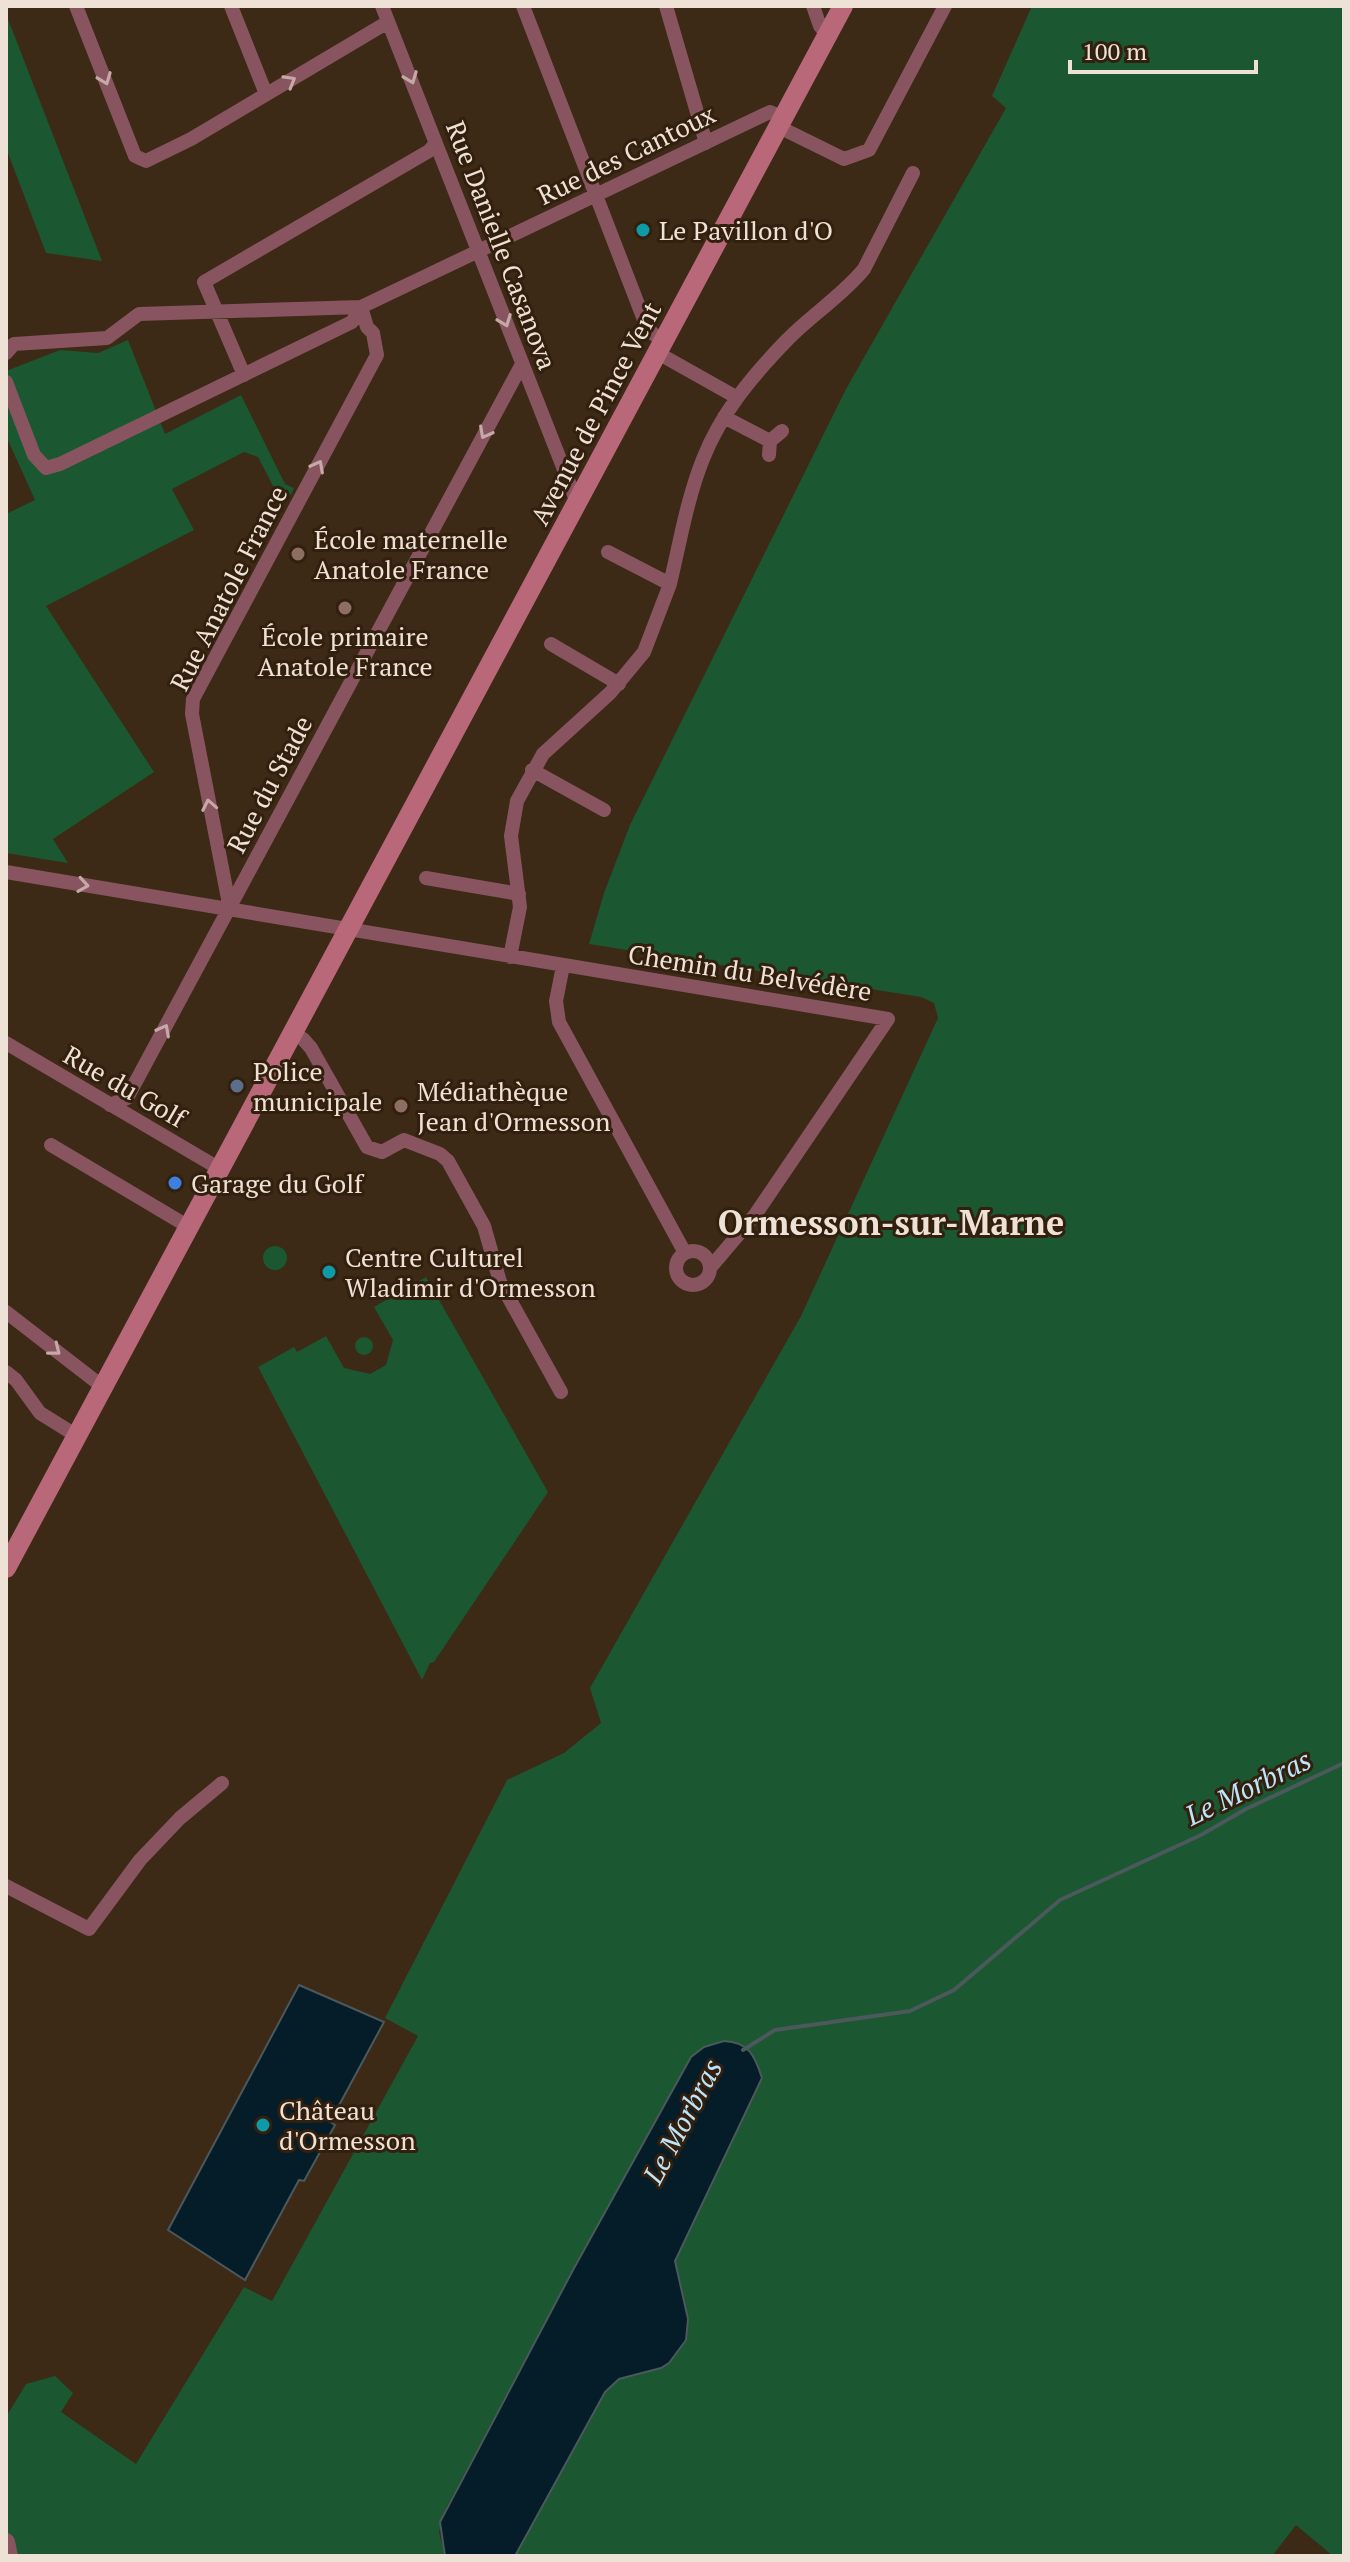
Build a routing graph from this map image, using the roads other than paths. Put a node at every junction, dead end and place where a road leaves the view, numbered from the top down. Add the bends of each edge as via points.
1 (76, 6) edge
2 (231, 6) edge
3 (382, 6) edge
4 (523, 6) edge
5 (666, 6) edge
6 (813, 6) edge
7 (843, 6) edge
8 (945, 6) edge
9 (388, 22) junction
10 (827, 35) junction
11 (266, 94) junction
12 (780, 122) junction
13 (436, 143) junction
14 (706, 143) junction
15 (913, 173) dead end
16 (597, 195) junction
17 (478, 252) junction
18 (361, 307) junction
19 (217, 312) junction
20 (659, 346) junction
21 (6, 353) edge
22 (522, 364) junction
23 (244, 375) junction
24 (6, 382) edge
25 (736, 397) junction
26 (724, 417) junction
27 (774, 442) dead end
28 (579, 498) junction
29 (608, 552) dead end
30 (670, 584) junction
31 (551, 644) dead end
32 (619, 684) junction
33 (532, 770) junction
34 (604, 810) dead end
35 (6, 872) edge
36 (426, 878) dead end
37 (519, 894) junction
38 (230, 909) junction
39 (350, 929) junction
40 (510, 957) junction
41 (563, 966) junction
42 (293, 1033) junction
43 (6, 1043) edge
44 (127, 1098) junction
45 (110, 1105) junction
46 (132, 1117) junction
47 (51, 1145) dead end
48 (220, 1169) junction
49 (189, 1227) junction
50 (685, 1253) junction
51 (710, 1268) junction
52 (6, 1312) edge
53 (6, 1372) edge
54 (103, 1387) junction
55 (561, 1392) dead end
56 (77, 1436) junction
57 (6, 1568) edge
58 (222, 1783) dead end
59 (6, 1886) edge
60 (6, 2542) edge
61 (9, 2556) edge

1 -> 11 street via 135,156 146,161
2 - 11 street
3 - 9 street, Rue Danielle Casanova
4 - 16 street
5 - 14 street
6 - 10 street
7 - 10 main road, Avenue de Pince Vent
8 - 12 street via 869,150 844,159
11 -> 9 street
9 -> 13 street, Rue Danielle Casanova
10 - 12 main road, Avenue de Pince Vent
12 - 14 street, Rue des Cantoux via 770,112
12 - 20 main road, Avenue de Pince Vent
13 - 17 street, Rue Danielle Casanova
13 - 19 street via 204,282
14 - 16 street, Rue des Cantoux
15 - 25 street via 858,276 793,334
16 - 17 street, Rue des Cantoux
16 - 20 street via 646,325
17 - 18 street, Rue des Cantoux
17 -> 22 street, Rue Danielle Casanova
18 - 19 street
18 - 23 street via 352,322
38 -> 18 street, Rue Anatole France via 193,699 377,355
19 - 21 street via 139,314 107,338 14,344
19 - 23 street
20 - 25 street
20 - 28 main road, Avenue de Pince Vent
22 - 28 street, Rue Danielle Casanova
22 -> 38 street, Rue du Stade
23 - 24 street via 46,468 34,455
25 - 26 street
26 - 27 street
26 - 30 street via 691,491
28 - 39 main road, Avenue de Pince Vent
29 - 30 street
30 - 32 street via 644,652
31 - 32 street
32 - 33 street
33 - 34 street
33 - 37 street via 517,801 511,836
35 -> 38 street, Chemin du Belvédère
36 - 37 street
37 - 40 street
38 - 39 street, Chemin du Belvédère
44 -> 38 street, Rue du Stade
39 - 40 street, Chemin du Belvédère
39 - 42 main road, Avenue de Pince Vent
40 - 41 street, Chemin du Belvédère
41 - 50 street via 556,1001 559,1022
41 - 51 street, Chemin du Belvédère via 888,1019 755,1215
42 - 48 main road, Avenue de Pince Vent
42 - 55 street via 311,1048 367,1147 382,1152 404,1140 448,1161 484,1226 500,1282
43 - 45 street, Rue du Golf
44 - 45 street
44 - 46 street
45 - 46 street, Rue du Golf
46 - 48 street, Rue du Golf
47 - 49 street
48 - 49 main road, Avenue de Pince Vent
49 - 54 main road, Avenue de Pince Vent
50 - 51 street via 701,1253
50 - 51 street via 676,1269 681,1280 698,1284
52 -> 54 street
53 - 56 street via 40,1413
54 - 56 main road, Avenue de Pince Vent
56 - 57 main road, Avenue de Pince Vent
58 - 59 street via 140,1860 89,1929
60 - 61 street

